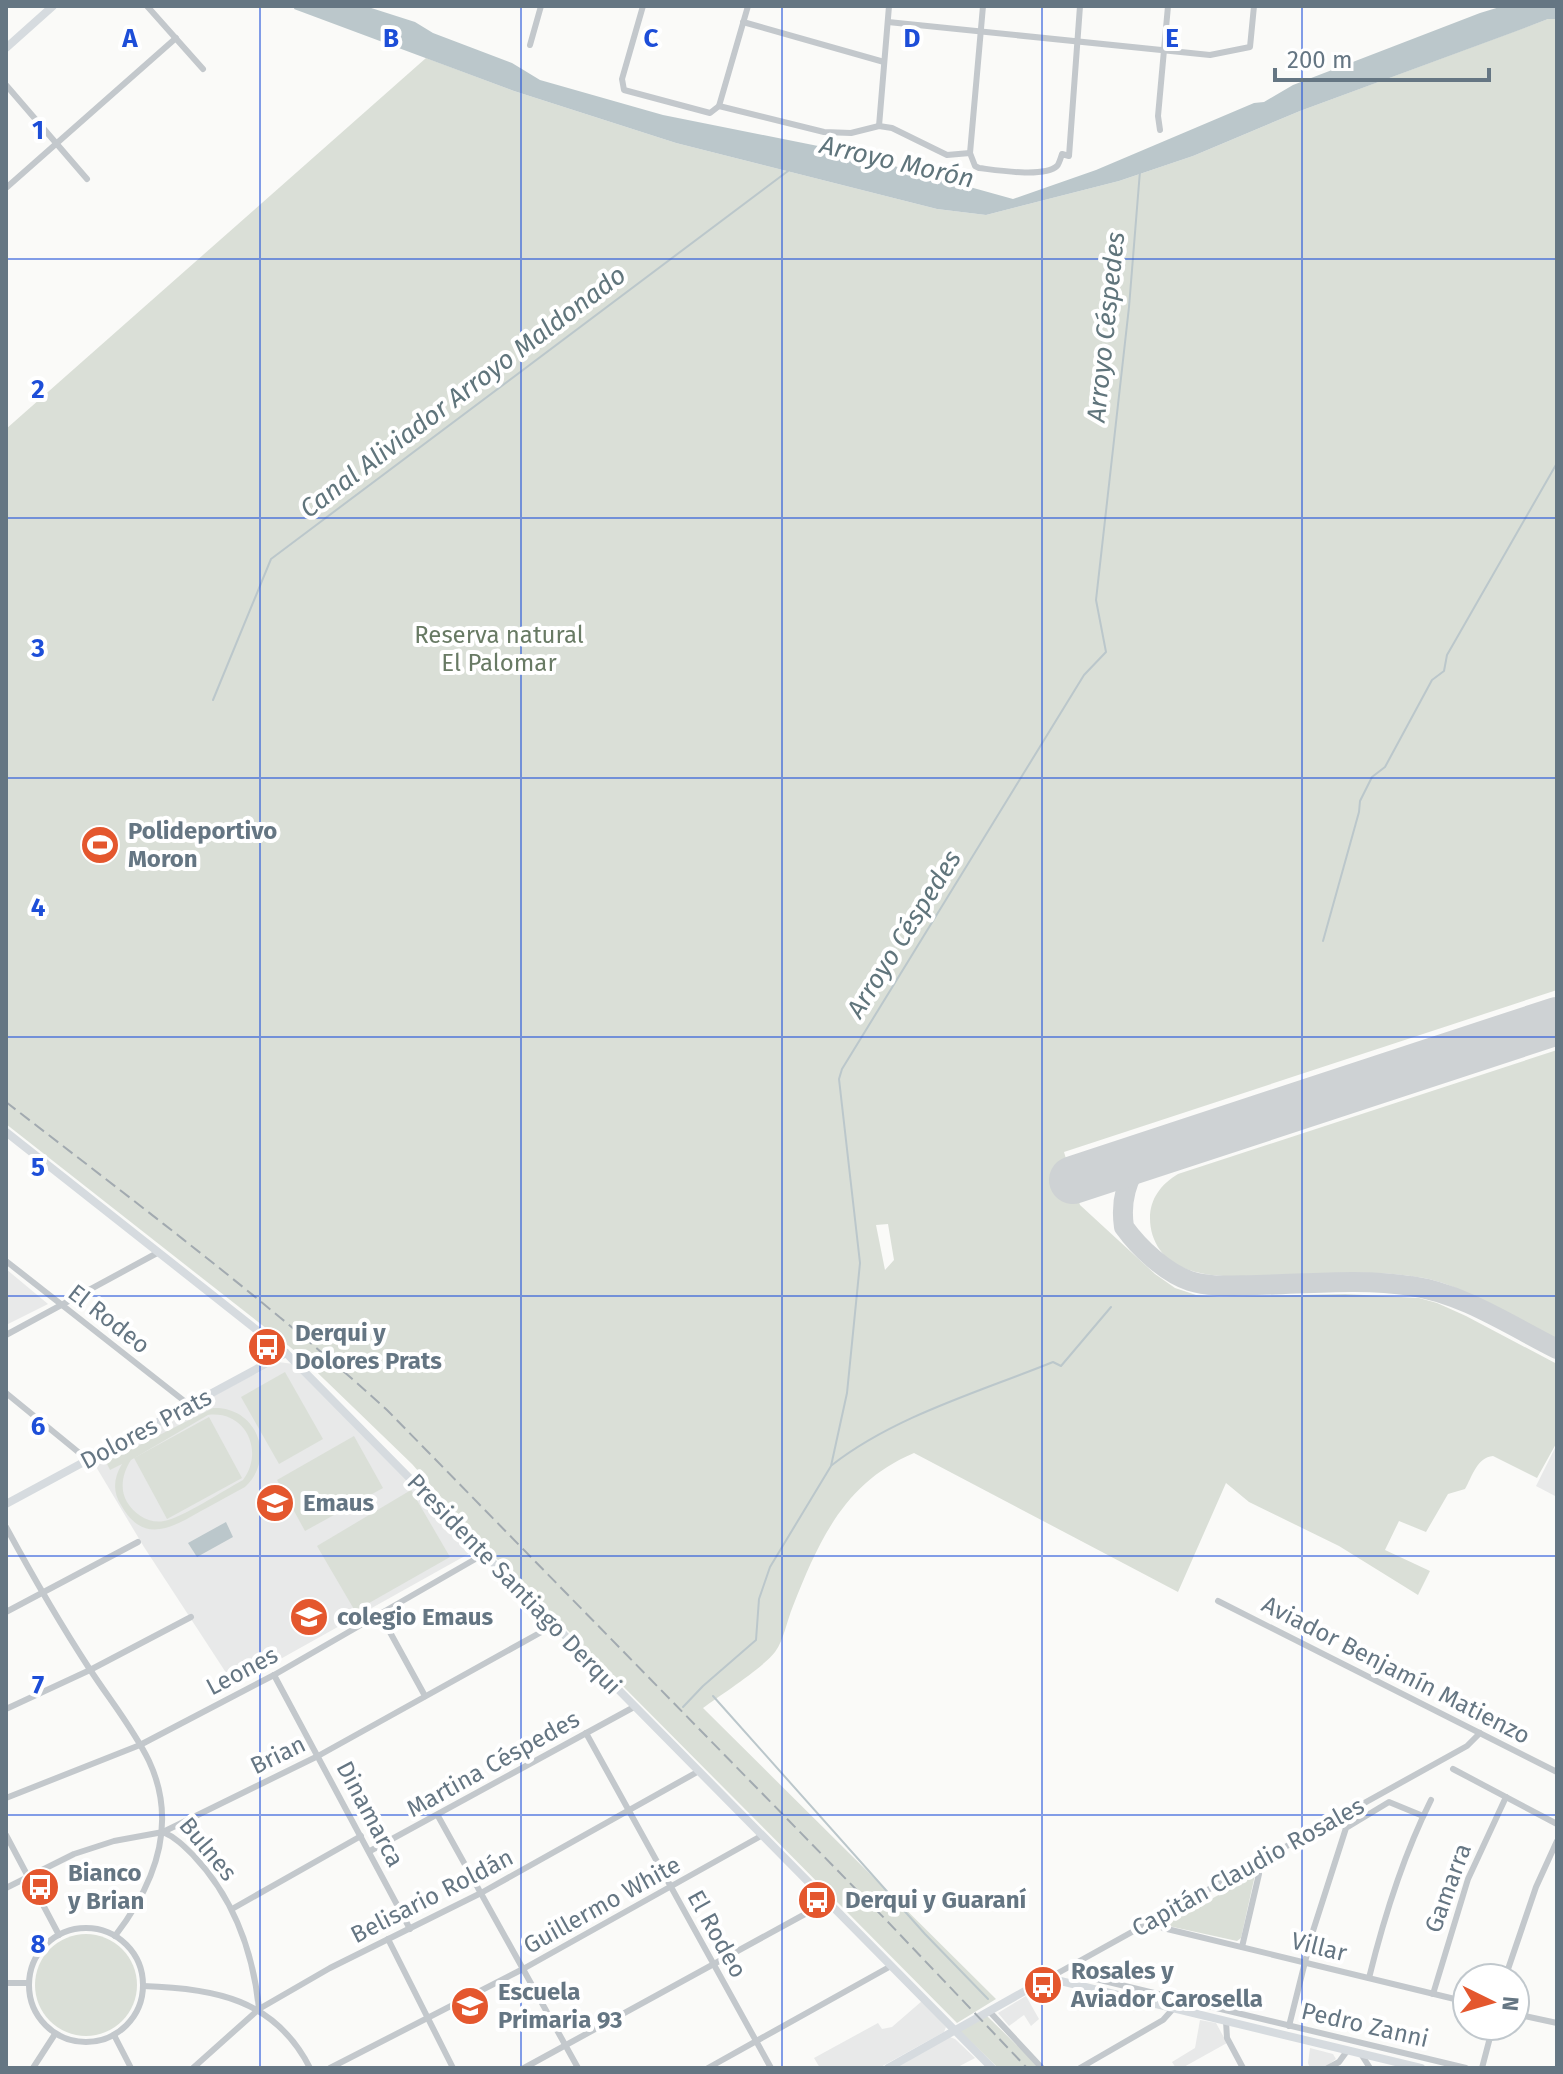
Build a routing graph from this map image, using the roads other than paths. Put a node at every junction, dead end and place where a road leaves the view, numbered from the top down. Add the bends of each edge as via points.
1 (53, 6) edge
2 (147, 6) edge
3 (541, 6) edge
4 (643, 6) edge
5 (748, 6) edge
6 (889, 6) edge
7 (983, 6) edge
8 (1080, 6) edge
9 (1168, 6) edge
10 (1254, 6) edge
11 (743, 22) junction
12 (888, 22) junction
13 (981, 32) junction
14 (176, 38) junction
15 (1078, 41) junction
16 (530, 45) dead end
17 (6, 48) edge
18 (1163, 50) junction
19 (884, 62) junction
20 (203, 69) dead end
21 (6, 85) edge
22 (719, 106) junction
23 (879, 126) junction
24 (1160, 130) dead end
25 (57, 144) junction
26 (970, 153) junction
27 (87, 179) dead end
28 (6, 188) edge
29 (6, 1132) edge
30 (159, 1252) junction
31 (6, 1261) edge
32 (62, 1305) junction
33 (6, 1335) edge
34 (286, 1353) junction
35 (6, 1393) edge
36 (188, 1406) junction
37 (88, 1460) junction
38 (6, 1504) edge
39 (6, 1527) edge
40 (138, 1542) dead end
41 (484, 1554) junction
42 (42, 1593) junction
43 (1218, 1601) dead end
44 (6, 1612) edge
45 (380, 1614) junction
46 (191, 1617) dead end
47 (554, 1625) junction
48 (90, 1670) junction
49 (274, 1675) junction
50 (425, 1696) junction
51 (634, 1707) junction
52 (6, 1709) edge
53 (586, 1733) junction
54 (1480, 1733) junction
55 (140, 1745) junction
56 (318, 1756) junction
57 (1453, 1769) dead end
58 (699, 1771) junction
59 (1557, 1772) edge
60 (1506, 1797) junction
61 (6, 1798) edge
62 (1431, 1800) dead end
63 (628, 1811) junction
64 (438, 1816) junction
65 (1423, 1816) junction
66 (1557, 1824) edge
67 (163, 1832) junction
68 (6, 1835) edge
69 (361, 1836) junction
70 (761, 1836) junction
71 (1557, 1841) edge
72 (370, 1851) junction
73 (1259, 1874) dead end
74 (28, 1875) junction
75 (6, 1888) edge
76 (670, 1888) junction
77 (481, 1893) junction
78 (827, 1902) junction
79 (232, 1909) junction
80 (1163, 1928) dead end
81 (410, 1929) junction
82 (59, 1935) junction
83 (115, 1936) junction
84 (388, 1939) junction
85 (1242, 1947) junction
86 (1304, 1962) junction
87 (1510, 1962) edge
88 (714, 1963) junction
89 (1075, 1963) junction
90 (891, 1966) junction
91 (523, 1969) junction
92 (1048, 1978) junction
93 (1369, 1978) junction
94 (6, 1983) edge
95 (29, 1983) junction
96 (143, 1986) junction
97 (1433, 1994) junction
98 (1451, 1998) edge
99 (259, 2009) junction
100 (1172, 2010) junction
101 (989, 2011) junction
102 (1531, 2017) edge
103 (429, 2019) junction
104 (1226, 2021) junction
105 (1557, 2023) edge
106 (1289, 2026) junction
107 (956, 2030) junction
108 (55, 2034) junction
109 (114, 2035) junction
110 (756, 2042) junction
111 (1489, 2042) edge
112 (565, 2046) junction
113 (1347, 2051) junction
114 (1361, 2053) junction
115 (33, 2068) edge
116 (131, 2068) edge
117 (193, 2068) edge
118 (310, 2068) edge
119 (330, 2068) edge
120 (453, 2068) edge
121 (524, 2068) edge
122 (578, 2068) edge
123 (708, 2068) edge
124 (771, 2068) edge
125 (888, 2068) edge
126 (992, 2068) edge
127 (1042, 2068) edge
128 (1080, 2068) edge
129 (1243, 2068) edge
130 (1328, 2068) edge
131 (1370, 2068) edge
132 (1421, 2068) edge
133 (1466, 2068) edge
134 (1482, 2068) edge

1 - 17 street
2 - 14 street
3 - 16 street
4 - 22 street via 622,86 710,113
5 - 11 street
6 - 12 street
7 - 13 street
8 - 15 street
9 - 18 street
10 - 18 street via 1250,47 1210,55
11 - 19 street
11 - 22 street
12 - 13 street
12 - 19 street
13 - 15 street
13 - 26 street
14 - 20 street
14 - 25 street
15 - 18 street
15 - 26 street via 1069,156 1062,154 1058,166 1024,173 979,168
18 - 24 street
19 - 23 street
21 - 25 street
22 - 23 street via 824,132
23 - 26 street via 947,155
25 - 27 street
25 - 28 street
29 - 30 street, Presidente Santiago Derqui
30 - 32 street
30 - 34 street, Presidente Santiago Derqui
31 - 32 street, El Rodeo
32 - 33 street
32 - 36 street, El Rodeo
34 - 36 street, Dolores Prats
34 - 41 street, Presidente Santiago Derqui
35 - 37 street
36 - 37 street, Dolores Prats
37 - 38 street, Dolores Prats
39 - 42 street, Bulnes
40 - 42 street
41 - 45 street, Leones
41 - 47 street, Presidente Santiago Derqui
42 - 44 street
42 - 48 street, Bulnes
43 - 54 street, Aviador Benjamín Matienzo
45 - 49 street, Leones
45 - 50 street
46 - 48 street
47 - 50 street, Brian
47 - 51 street, Presidente Santiago Derqui
48 - 52 street
48 - 55 street, Bulnes
49 - 55 street, Leones
49 - 56 street, Dinamarca
50 - 56 street, Brian
51 - 53 street, Martina Céspedes
51 - 58 street, Presidente Santiago Derqui
53 - 63 street, El Rodeo
53 - 64 street, Martina Céspedes
54 - 59 street, Aviador Benjamín Matienzo
54 - 89 street, Capitán Claudio Rosales via 1467,1746
55 - 61 street, Leones
55 - 67 street, Bulnes via 159,1789
56 - 67 street, Brian
56 - 69 street, Dinamarca
57 - 60 street
58 - 63 street, Belisario Roldán
58 - 70 street, Presidente Santiago Derqui
60 - 66 street
60 - 97 street, Gamarra via 1468,1879
62 - 65 street
63 - 76 street, El Rodeo
63 - 77 street, Belisario Roldán
64 - 72 street, Martina Céspedes
64 - 77 street
65 - 86 street via 1389,1802 1346,1828
65 - 93 street via 1392,1894
67 - 74 street, Brian via 94,1847
67 - 79 street, Bulnes via 201,1865
67 - 83 street via 148,1884
68 - 74 street
69 - 72 street, Dinamarca
69 - 79 street
70 - 76 street, Guillermo White
70 - 78 street, Presidente Santiago Derqui
71 - 87 street
72 - 81 street, Dinamarca
73 - 85 street
74 - 75 street, Brian
74 - 82 street
76 - 88 street, El Rodeo
76 - 91 street, Guillermo White
77 - 81 street, Belisario Roldán
77 - 91 street
78 - 88 street
78 - 90 street, Presidente Santiago Derqui
79 - 99 street, Bulnes via 247,1949
80 - 85 street, Villar
81 - 84 street, Belisario Roldán
82 - 83 street via 86,1928
82 - 95 street via 43,1948
83 - 96 street via 136,1957
84 - 99 street, Belisario Roldán
84 - 103 street
85 - 86 street, Villar
86 - 93 street, Villar
86 - 106 street
88 - 110 street, El Rodeo
88 - 112 street
89 - 92 street, Capitán Claudio Rosales
89 - 106 street, Pedro Zanni via 1081,1973 1096,1979
90 - 107 street, Presidente Santiago Derqui
90 - 110 street
91 - 103 street, Guillermo White
91 - 112 street
92 - 100 street
92 - 101 street, Capitán Claudio Rosales
93 - 97 street, Villar
94 - 95 street
95 - 108 street via 40,2020
96 - 99 street via 214,1993
96 - 109 street via 135,2015
97 - 98 street, Villar
99 - 117 street, Belisario Roldán
99 - 118 street via 288,2035
100 - 104 street
100 - 128 street
101 - 107 street, Capitán Claudio Rosales
101 - 127 street
102 - 105 street
103 - 119 street, Guillermo White
103 - 120 street
104 - 113 street
104 - 129 street via 1227,2038
106 - 133 street, Pedro Zanni
107 - 125 street, Capitán Claudio Rosales
107 - 126 street, Presidente Santiago Derqui
108 - 109 street via 84,2043
108 - 115 street
109 - 116 street
110 - 123 street
110 - 124 street, El Rodeo
111 - 134 street
112 - 121 street
112 - 122 street
113 - 114 street
113 - 130 street
114 - 131 street
114 - 132 street

